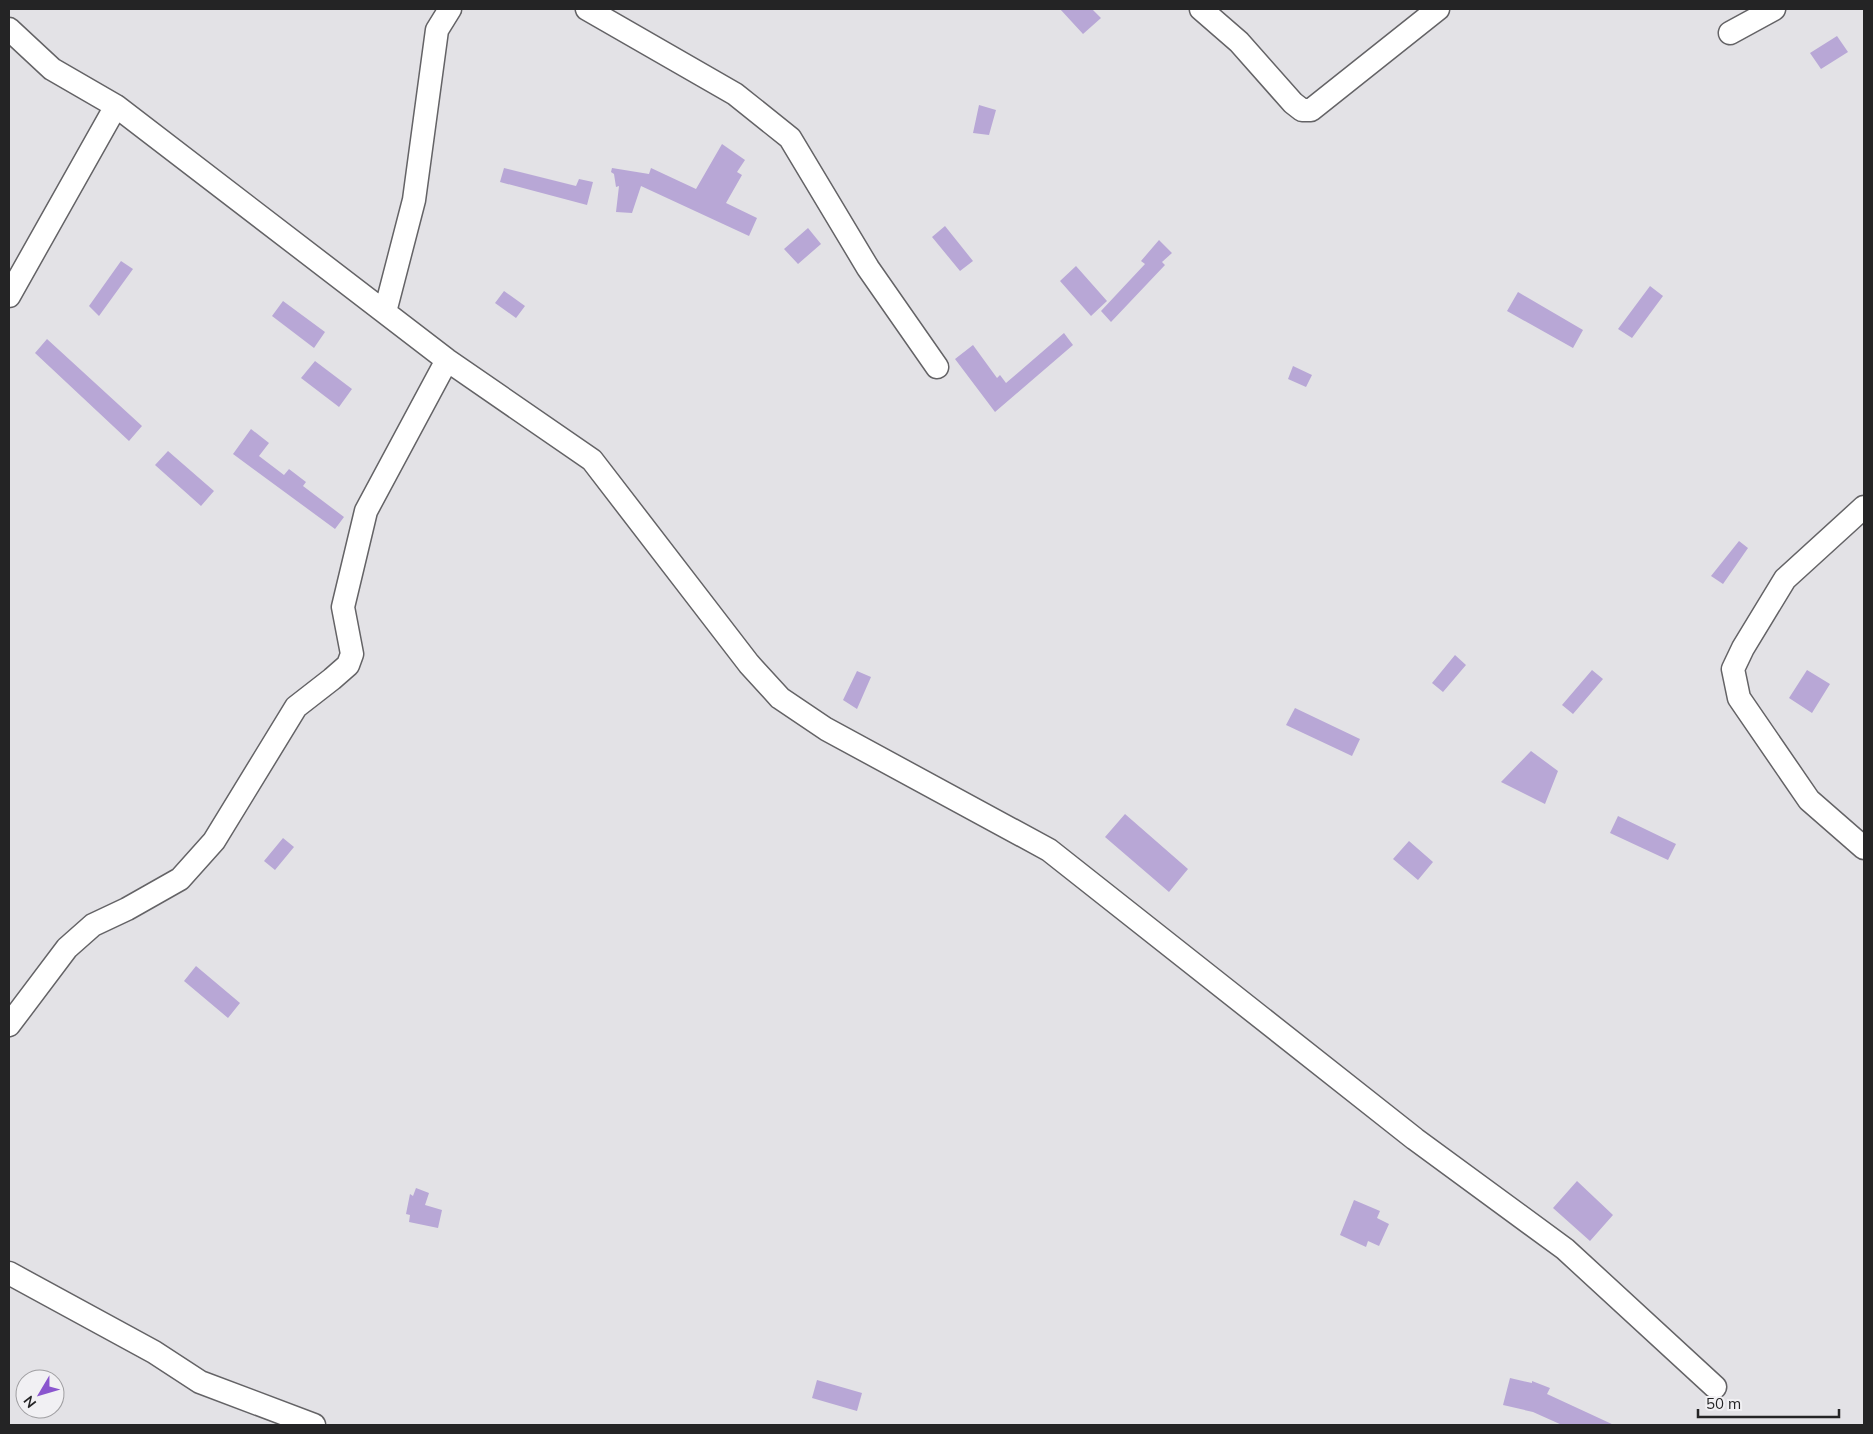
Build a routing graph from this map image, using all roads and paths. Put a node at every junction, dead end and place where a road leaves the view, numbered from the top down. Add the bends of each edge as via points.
1 (450, 9) edge
2 (587, 9) edge
3 (1201, 9) edge
4 (1438, 9) edge
5 (1774, 9) edge
6 (9, 30) edge
7 (1730, 33) dead end
8 (116, 106) junction
9 (9, 296) edge
10 (385, 312) junction
11 (447, 360) junction
12 (937, 367) dead end
13 (1864, 507) edge
14 (1864, 848) edge
15 (9, 1025) edge
16 (9, 1272) edge
17 (1715, 1387) dead end
18 (314, 1425) edge

1 - 10 street via 437,30 414,200
2 - 12 street via 735,94 790,138 868,268
3 - 4 street via 1239,42 1293,103 1302,110 1311,110
5 - 7 street
6 - 8 street via 52,69
8 - 9 street
8 - 10 street
10 - 11 street
11 - 15 street via 366,511 343,607 352,654 348,665 296,707 214,841 180,879 93,925 67,948
11 - 17 street via 592,460 749,664 780,698 826,729 1049,850 1415,1139 1565,1249
13 - 14 street via 1785,580 1733,669 1739,698 1809,800
16 - 18 street via 154,1352 200,1382

